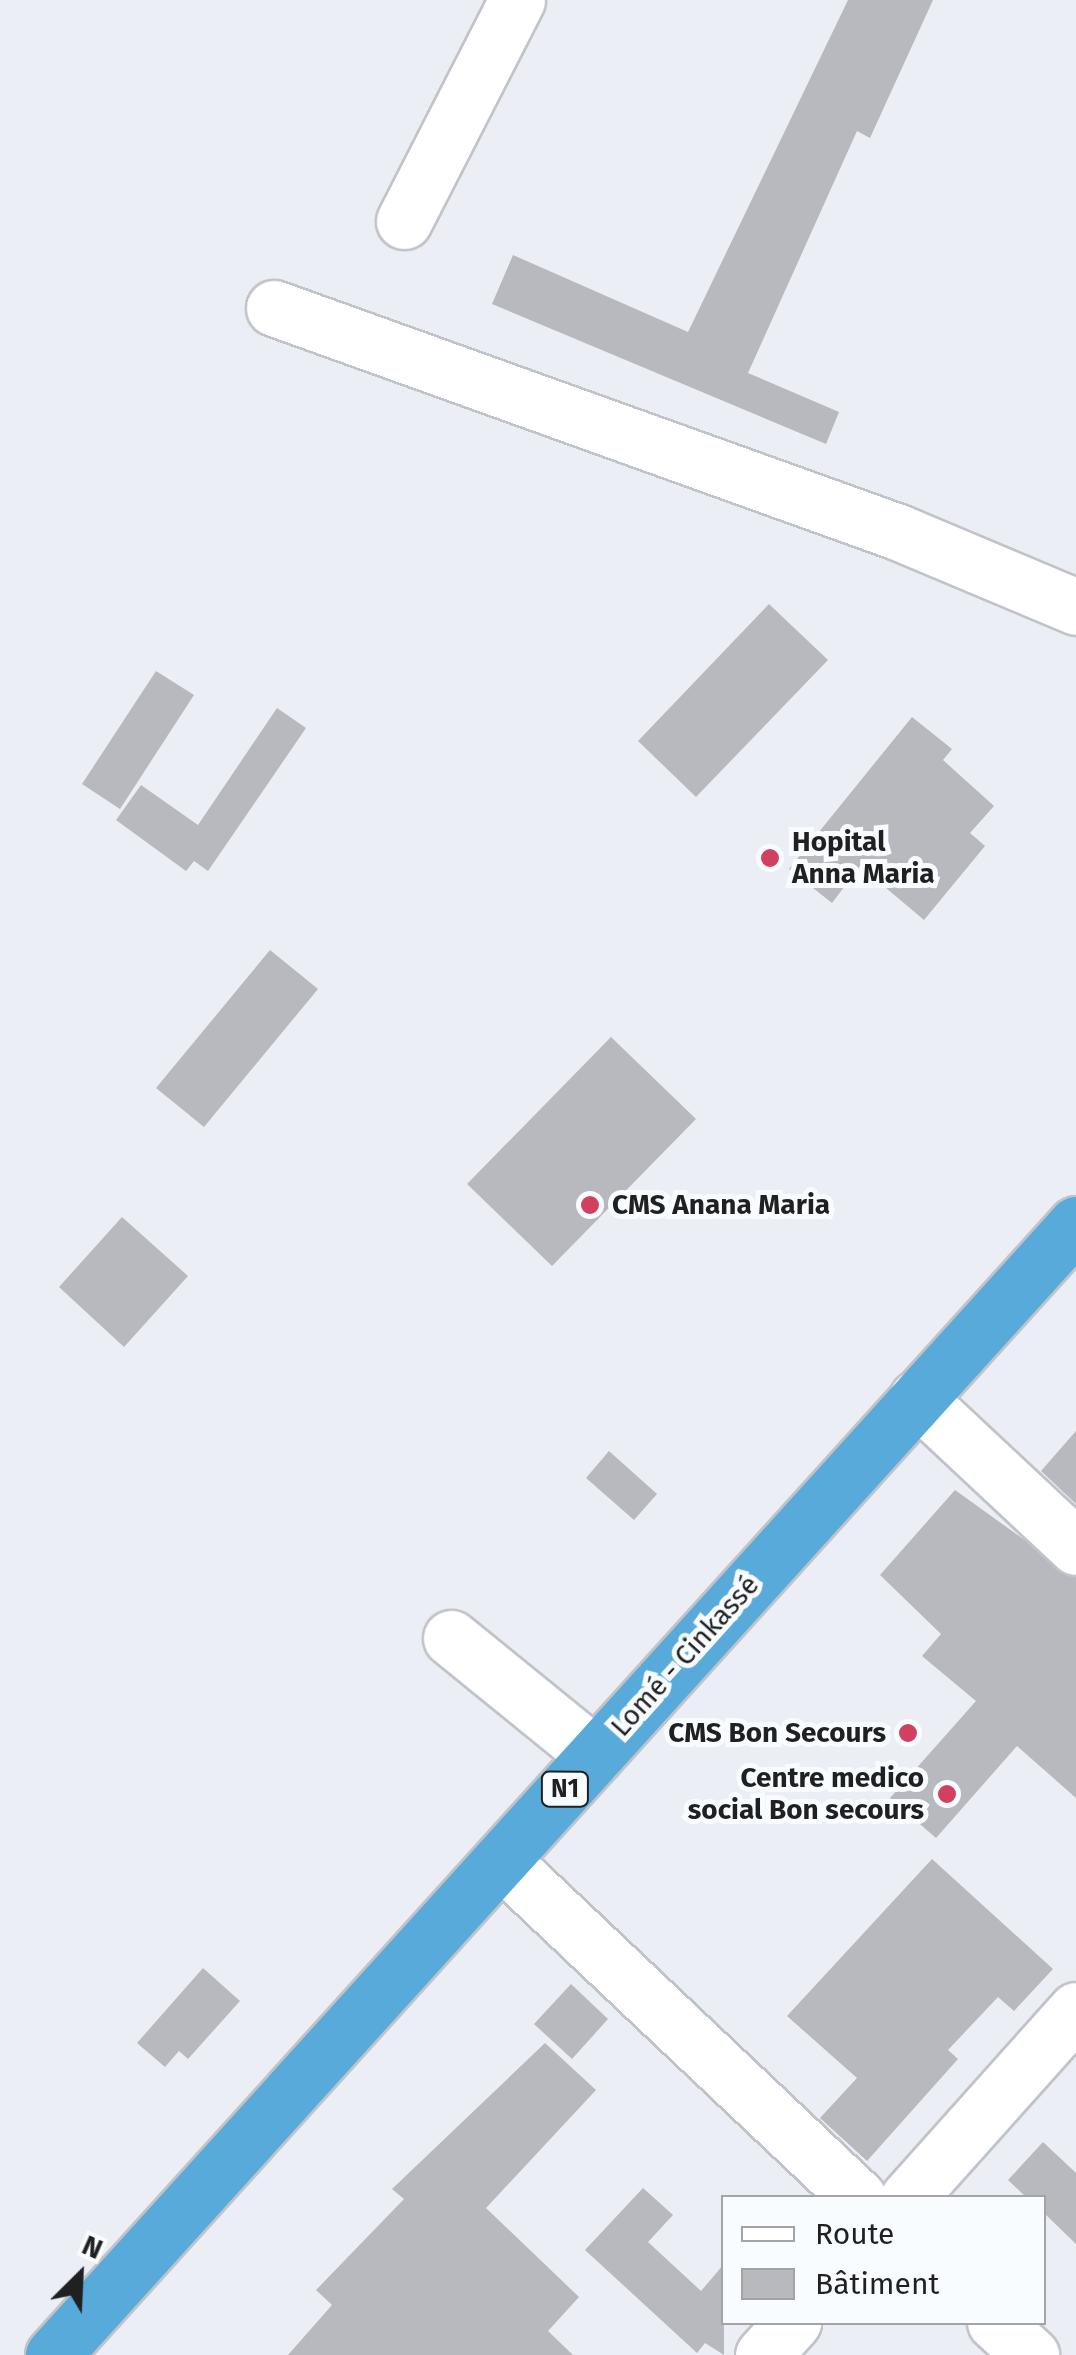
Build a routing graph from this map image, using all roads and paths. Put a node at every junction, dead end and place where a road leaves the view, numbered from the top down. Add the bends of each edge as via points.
1 (516, 0) edge
2 (404, 221) dead end
3 (274, 308) dead end
4 (1076, 607) edge
5 (1076, 1224) edge
6 (917, 1398) junction
7 (1076, 1547) edge
8 (451, 1638) dead end
9 (596, 1755) junction
10 (501, 1860) junction
11 (1076, 2010) edge
12 (856, 2195) edge
13 (911, 2195) edge
14 (790, 2325) edge
15 (998, 2325) edge
16 (53, 2355) edge
17 (763, 2355) edge
18 (1031, 2355) edge

1 - 2 street
3 - 4 street via 898,532
5 - 6 highway, Lomé - Cinkassé / N1
6 - 7 street
6 - 9 highway, Lomé - Cinkassé / N1
8 - 9 street
9 - 10 highway, Lomé - Cinkassé / N1
10 - 12 street
10 - 16 highway, Lomé - Cinkassé / N1
11 - 13 street
14 - 17 street
15 - 18 street

